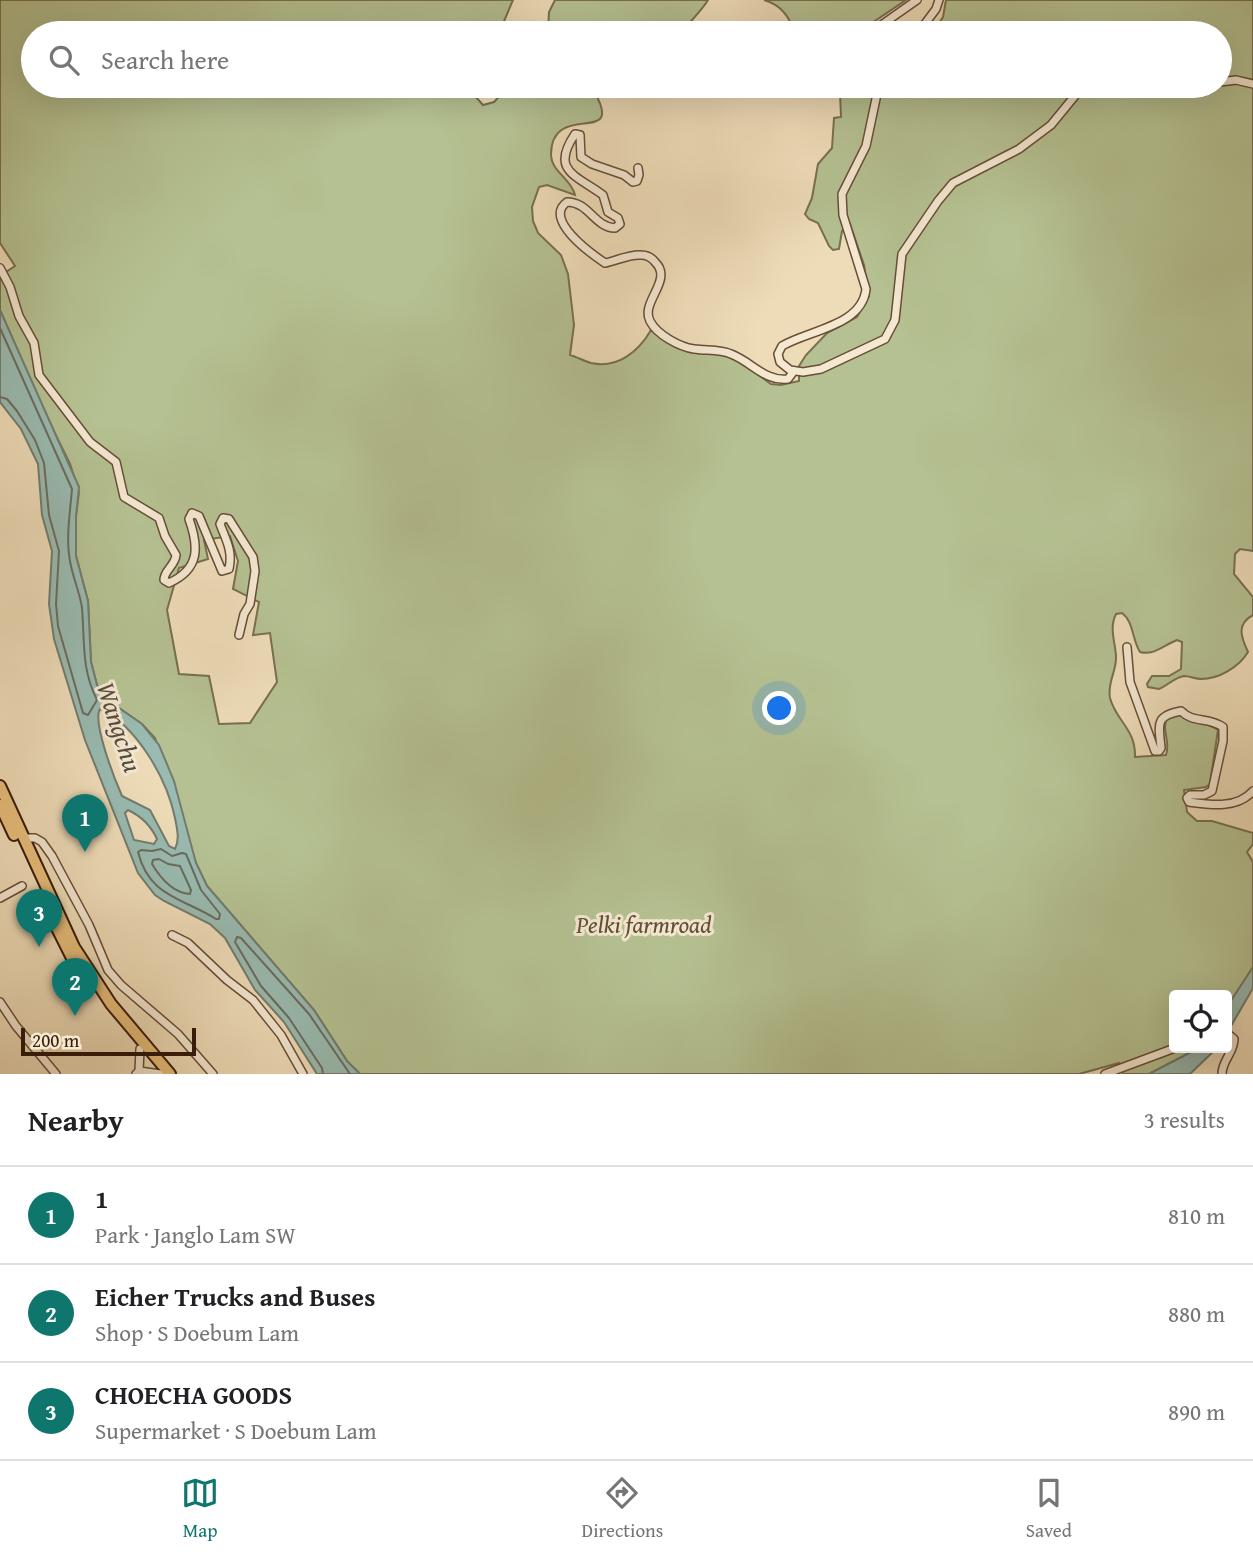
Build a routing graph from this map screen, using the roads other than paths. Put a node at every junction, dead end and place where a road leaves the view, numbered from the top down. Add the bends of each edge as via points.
1 (917, 0) edge
2 (939, 0) edge
3 (887, 21) edge
4 (927, 21) edge
5 (1232, 80) edge
6 (1253, 84) edge
7 (876, 98) edge
8 (1073, 98) edge
9 (638, 168) dead end
10 (0, 268) edge
11 (794, 372) junction
12 (239, 635) dead end
13 (1127, 647) dead end
14 (0, 786) edge
15 (1253, 791) edge
16 (0, 805) edge
17 (23, 837) junction
18 (22, 886) dead end
19 (0, 898) edge
20 (172, 935) dead end
21 (0, 1002) edge
22 (140, 1049) junction
23 (1169, 1050) edge
24 (1229, 1053) edge
25 (137, 1073) edge
26 (56, 1074) edge
27 (161, 1074) edge
28 (170, 1074) edge
29 (213, 1074) edge
30 (303, 1074) edge
31 (1105, 1074) edge
32 (1223, 1074) edge

1 - 3 street
2 - 4 street
5 - 6 street
7 - 11 street via 866,146 842,194 843,215 865,298 856,313 782,346 780,362
8 - 11 street via 1051,125 1019,149 953,183 938,201 902,254 895,320 885,339 821,369
9 - 11 street via 637,181 633,181 592,164 581,157 580,135 575,134 564,152 566,166 603,195 608,212 620,224 606,227 580,204 568,202 560,215 568,231 605,263 639,255 655,261 660,277 648,314 660,333 689,348 731,353 775,379 789,379
10 - 12 street via 34,343 39,374 90,442 116,462 124,497 161,522 176,555 164,580 173,582 192,564 196,543 189,519 192,513 199,516 222,571 227,571 229,542 220,524 223,518 229,519 253,556 255,571
13 - 15 street via 1130,682 1155,751 1161,748 1159,725 1169,713 1181,710 1187,717 1212,720 1223,727 1212,791 1190,796 1189,802 1233,804
14 - 17 highway
16 - 22 highway via 68,951
17 - 28 highway via 74,947 111,1004
17 - 29 street via 42,842 52,856 108,970 178,1034
18 - 19 street
20 - 30 street via 188,943 253,1000 281,1035
21 - 26 street
22 - 25 street
22 - 27 highway
23 - 31 street
24 - 32 street
25 - 27 street

